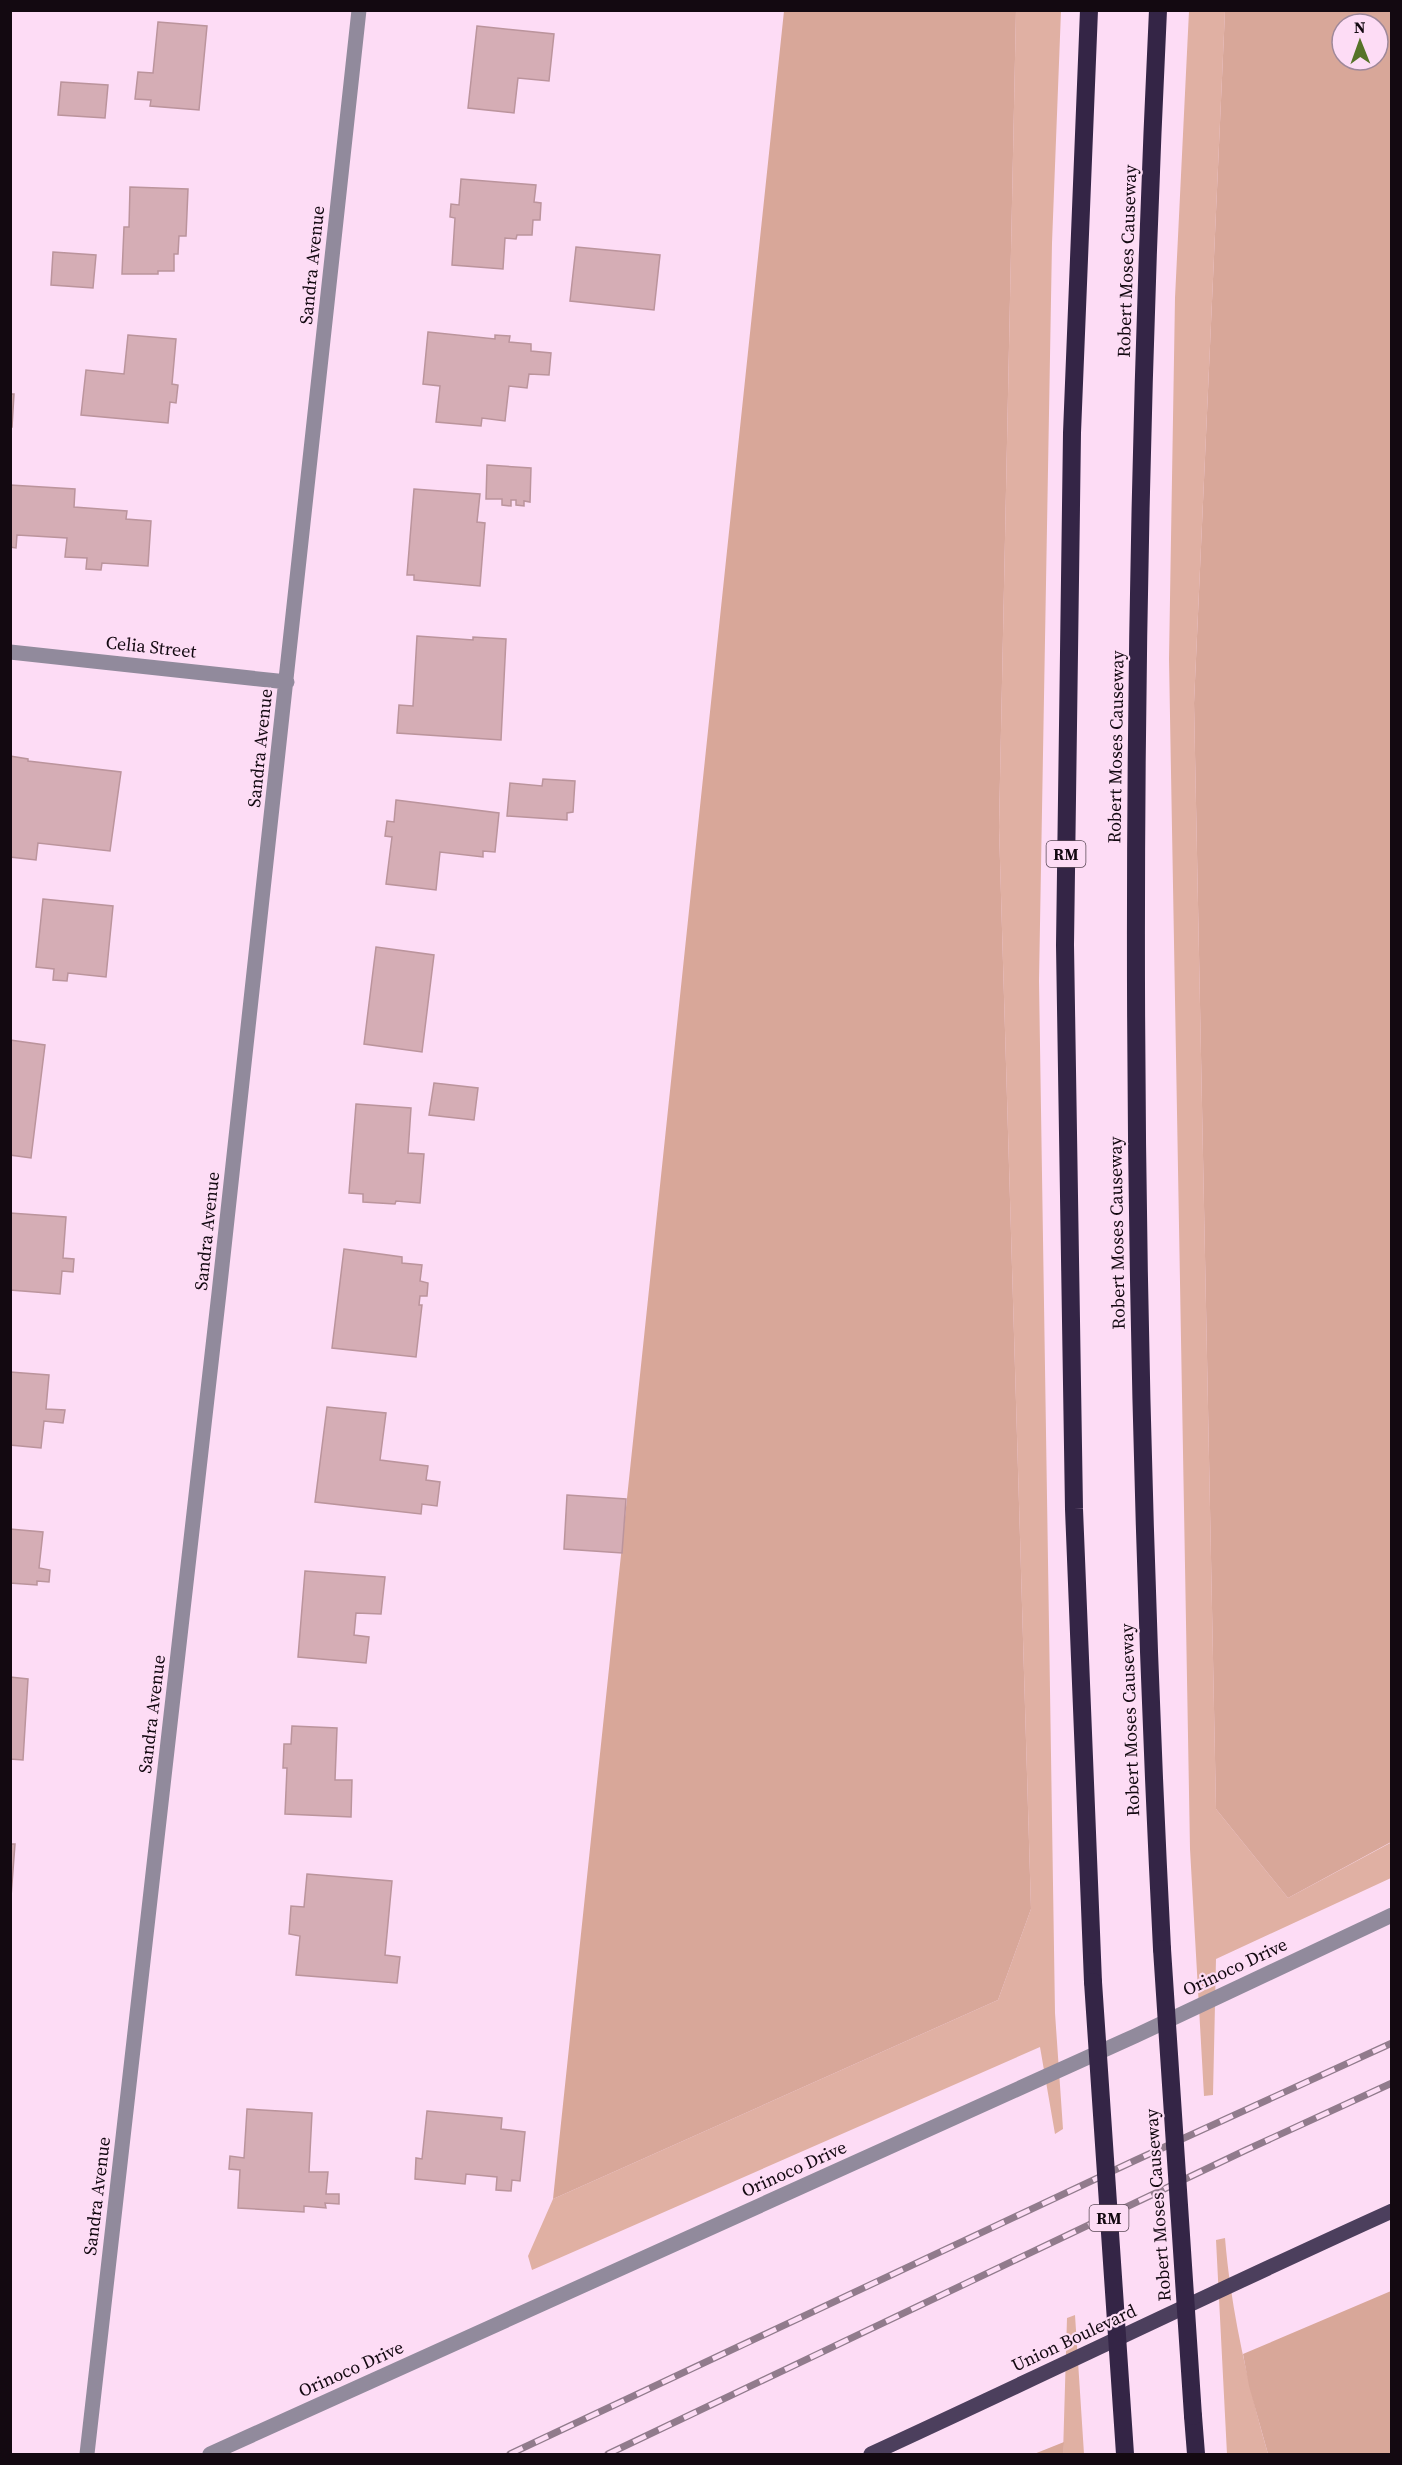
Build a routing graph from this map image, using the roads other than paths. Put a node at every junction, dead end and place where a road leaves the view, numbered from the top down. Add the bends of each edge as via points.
1 (359, 10) edge
2 (1089, 10) edge
3 (1158, 10) edge
4 (10, 652) edge
5 (287, 682) junction
6 (1392, 1916) edge
7 (1392, 2211) edge
8 (87, 2454) edge
9 (210, 2454) edge
10 (871, 2454) edge
11 (1125, 2454) edge
12 (1196, 2454) edge

1 - 5 street, Sandra Avenue
2 - 11 highway, RM, bridge via 1072,433 1065,945 1074,1521 1093,1982
3 - 12 highway, Robert Moses Causeway, bridge via 1140,518 1135,1023 1144,1522 1162,1948
4 - 5 street, Celia Street
5 - 8 street, Sandra Avenue
6 - 9 street, Orinoco Drive
7 - 10 main road, Union Boulevard

